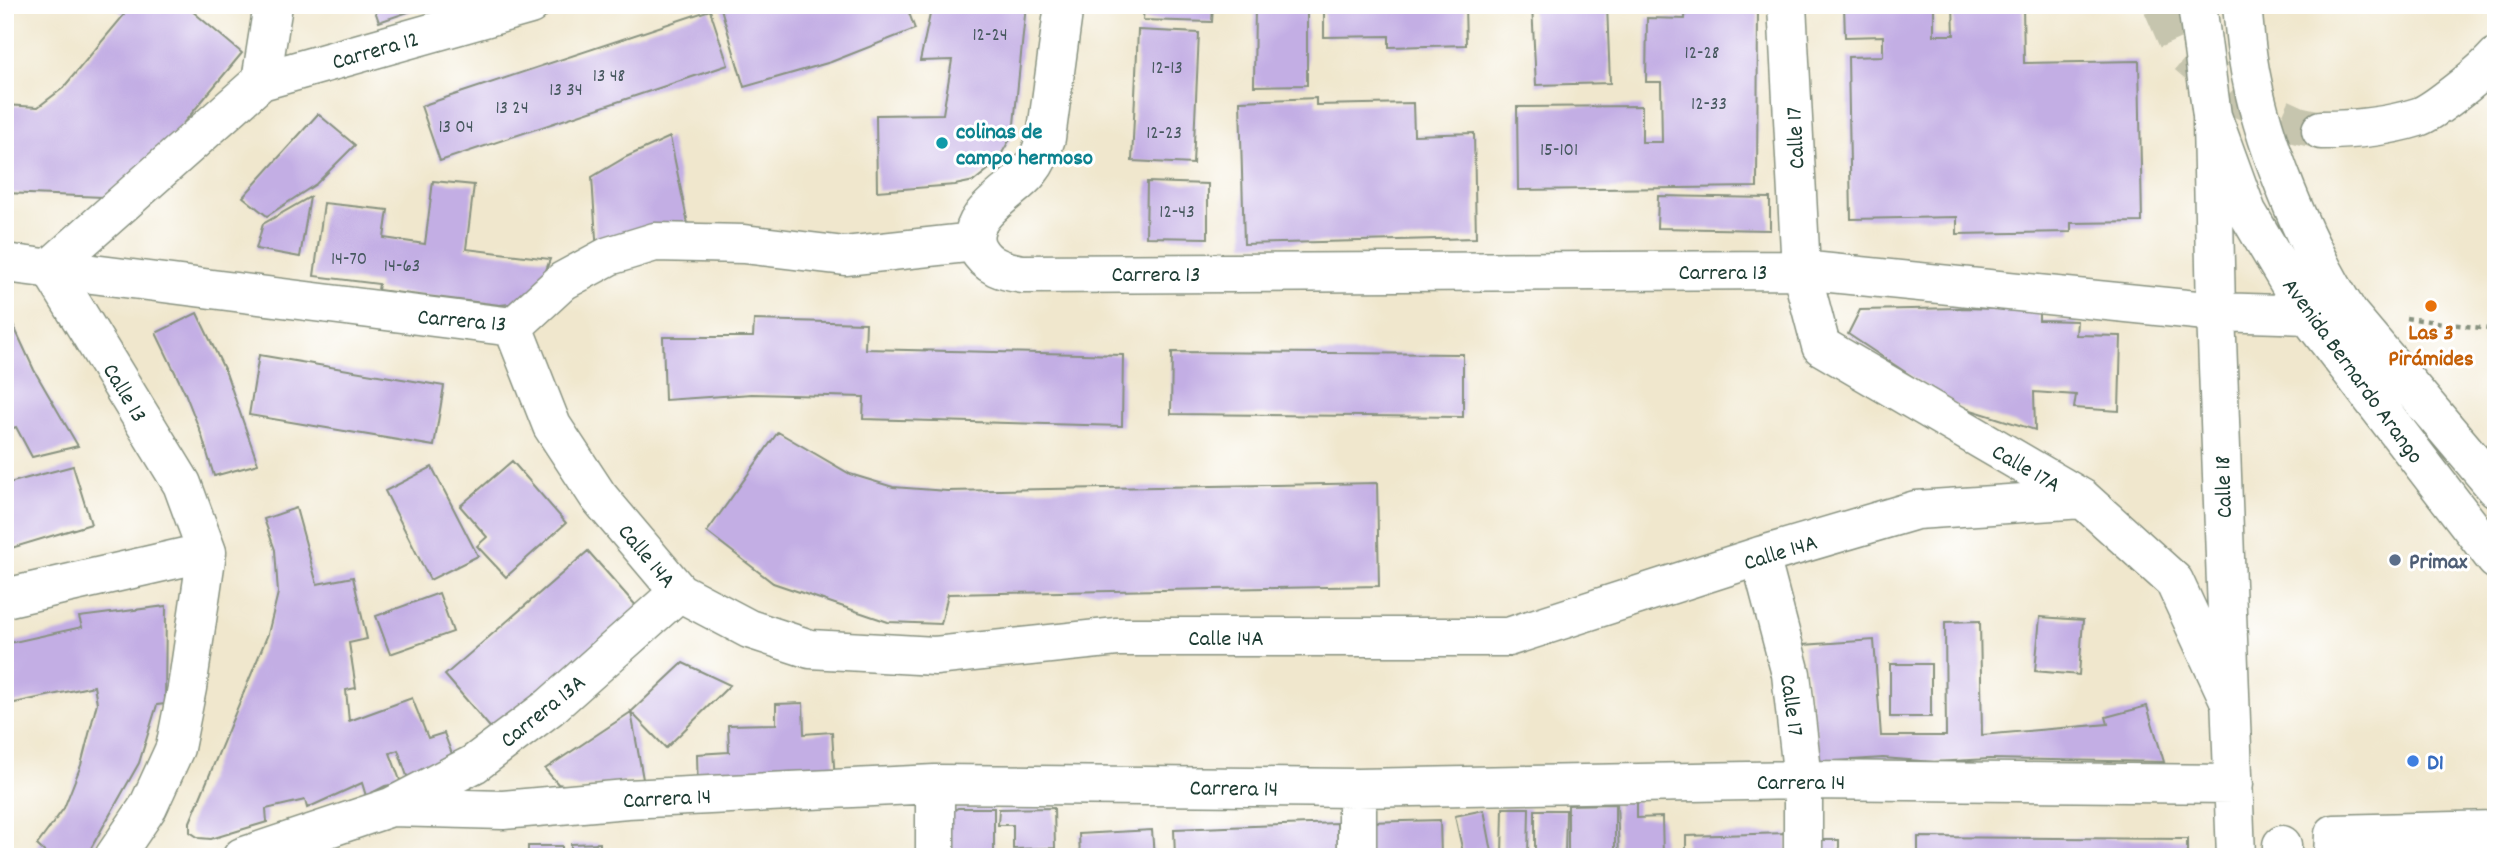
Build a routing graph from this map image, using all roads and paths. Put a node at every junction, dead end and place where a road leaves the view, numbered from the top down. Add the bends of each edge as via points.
1 (273, 5) edge
2 (530, 5) edge
3 (1064, 5) edge
4 (1787, 5) edge
5 (2197, 5) edge
6 (2242, 5) edge
7 (2496, 57) edge
8 (261, 81) junction
9 (2212, 116) junction
10 (2321, 130) tunnel mouth
11 (975, 242) junction
12 (5, 263) edge
13 (50, 268) junction
14 (1801, 270) junction
15 (2216, 312) junction
16 (2349, 314) junction
17 (2308, 315) junction
18 (2414, 318) dead end
19 (513, 327) junction
20 (2496, 330) edge
21 (2496, 488) edge
22 (2083, 499) junction
23 (207, 551) junction
24 (1760, 556) junction
25 (2496, 560) edge
26 (679, 592) junction
27 (5, 598) edge
28 (2228, 700) junction
29 (1803, 780) junction
30 (934, 784) junction
31 (2234, 784) junction
32 (1357, 788) junction
33 (391, 807) junction
34 (2496, 830) edge
35 (114, 857) edge
36 (242, 857) edge
37 (934, 857) edge
38 (1357, 857) edge
39 (1803, 857) edge
40 (2236, 857) edge
41 (2333, 857) edge

1 - 8 street
2 - 8 street, Carrera 12
3 - 11 street via 1042,149 1029,172 980,218
4 - 14 street, Calle 17
5 - 9 street, Avenida Bernardo Arango
6 - 16 street, Avenida Bernardo Arango via 2248,61 2267,138 2302,225
7 - 10 street via 2485,71 2421,116 2360,130
8 - 13 street
9 - 15 street, Calle 18
9 - 17 street, Avenida Bernardo Arango via 2247,212
11 - 14 street, Carrera 13 via 986,261 1023,274
11 - 19 street, Carrera 13 via 845,256 744,244 655,242 609,256 563,281
12 - 13 street, Carrera 13
13 - 19 street, Carrera 13
13 - 23 street, Calle 13 via 182,484
14 - 15 street, Carrera 13
14 - 22 street, Calle 17A via 1821,346
15 - 17 street, Carrera 13
15 - 28 street, Calle 18
16 - 17 street, Carrera 13
16 - 21 street, Avenida Bernardo Arango
17 - 25 street, Avenida Bernardo Arango
18 - 20 path
19 - 26 street, Calle 14A via 552,426 598,496
22 - 24 street, Calle 14A via 1916,510
22 - 28 street, Calle 17A via 2174,581
23 - 27 street
23 - 35 street, Calle 13 via 175,747 148,807
24 - 26 street, Calle 14A via 1508,637 1117,637 935,656 810,649 749,629
24 - 29 street, Calle 17 via 1791,674
26 - 33 street, Carrera 13A via 550,707 474,764
28 - 31 street, Calle 18
29 - 31 street, Carrera 14
29 - 32 street, Carrera 14
29 - 39 street, Calle 17
30 - 32 street, Carrera 14
30 - 33 street, Carrera 14 via 627,799 503,810
30 - 37 street
31 - 40 street, Calle 18
32 - 38 street
33 - 36 street, Carrera 14
34 - 41 street via 2334,834

